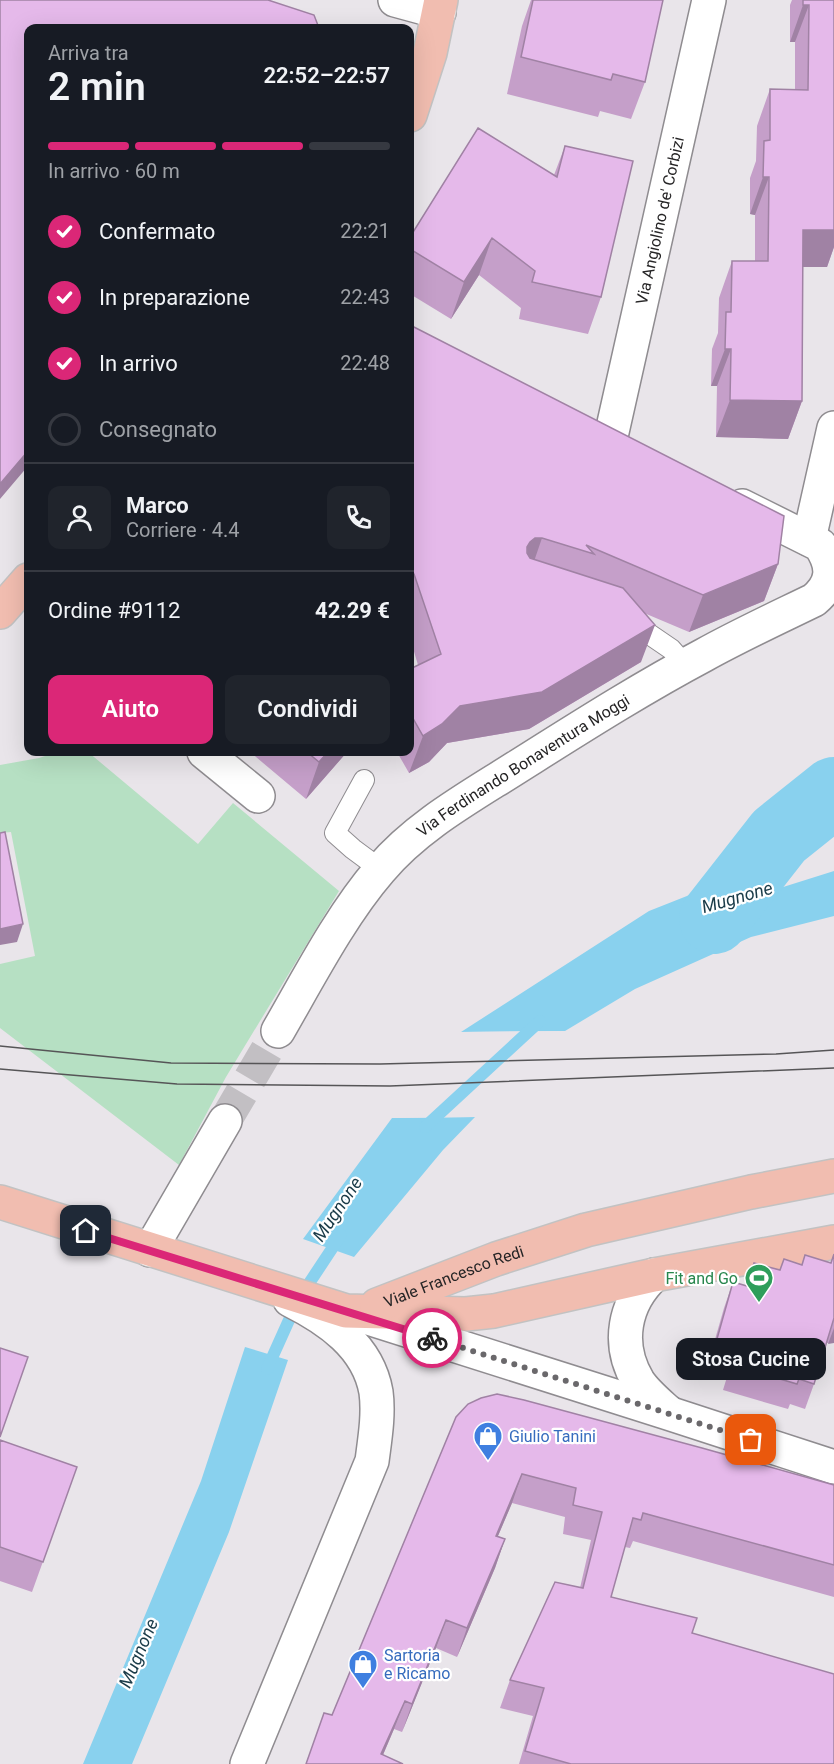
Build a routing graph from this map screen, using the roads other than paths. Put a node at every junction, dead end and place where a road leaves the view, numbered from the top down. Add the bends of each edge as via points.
1 (395, 0) edge
2 (709, 0) edge
3 (440, 6) edge
4 (414, 103) edge
5 (578, 425) edge
6 (834, 428) edge
7 (610, 441) junction
8 (641, 457) edge
9 (715, 493) edge
10 (809, 539) junction
11 (615, 615) edge
12 (685, 665) junction
13 (209, 756) edge
14 (364, 780) dead end
15 (258, 796) dead end
16 (380, 869) junction
17 (278, 1031) tunnel mouth
18 (225, 1121) tunnel mouth
19 (834, 1176) edge
20 (0, 1202) edge
21 (834, 1242) edge
22 (150, 1250) junction
23 (654, 1275) junction
24 (338, 1314) junction
25 (668, 1413) junction
26 (834, 1467) edge
27 (247, 1764) edge

1 - 3 street
2 - 7 street, Via Angiolino de' Corbizi
3 - 4 main road
5 - 7 street
6 - 10 street
7 - 8 street
9 - 10 street
10 - 12 street, Via Ferdinando Bonaventura Moggi via 828,554 832,573 827,589 814,600
11 - 12 lane via 626,618 671,649
12 - 16 street, Via Ferdinando Bonaventura Moggi via 453,807
13 - 15 street
14 - 16 lane via 335,833
16 - 17 street, Via Ferdinando Bonaventura Moggi via 326,948
18 - 22 street
19 - 24 main road, Viale Francesco Redi via 751,1191 586,1230 496,1258 378,1305
20 - 22 main road
21 - 23 main road, Viale Francesco Redi
22 - 24 main road
23 - 24 main road, Viale Francesco Redi via 494,1311
23 - 25 street via 636,1295 629,1310 626,1350 638,1382
24 - 25 street
24 - 27 street via 369,1370 375,1391 372,1461
25 - 26 street

